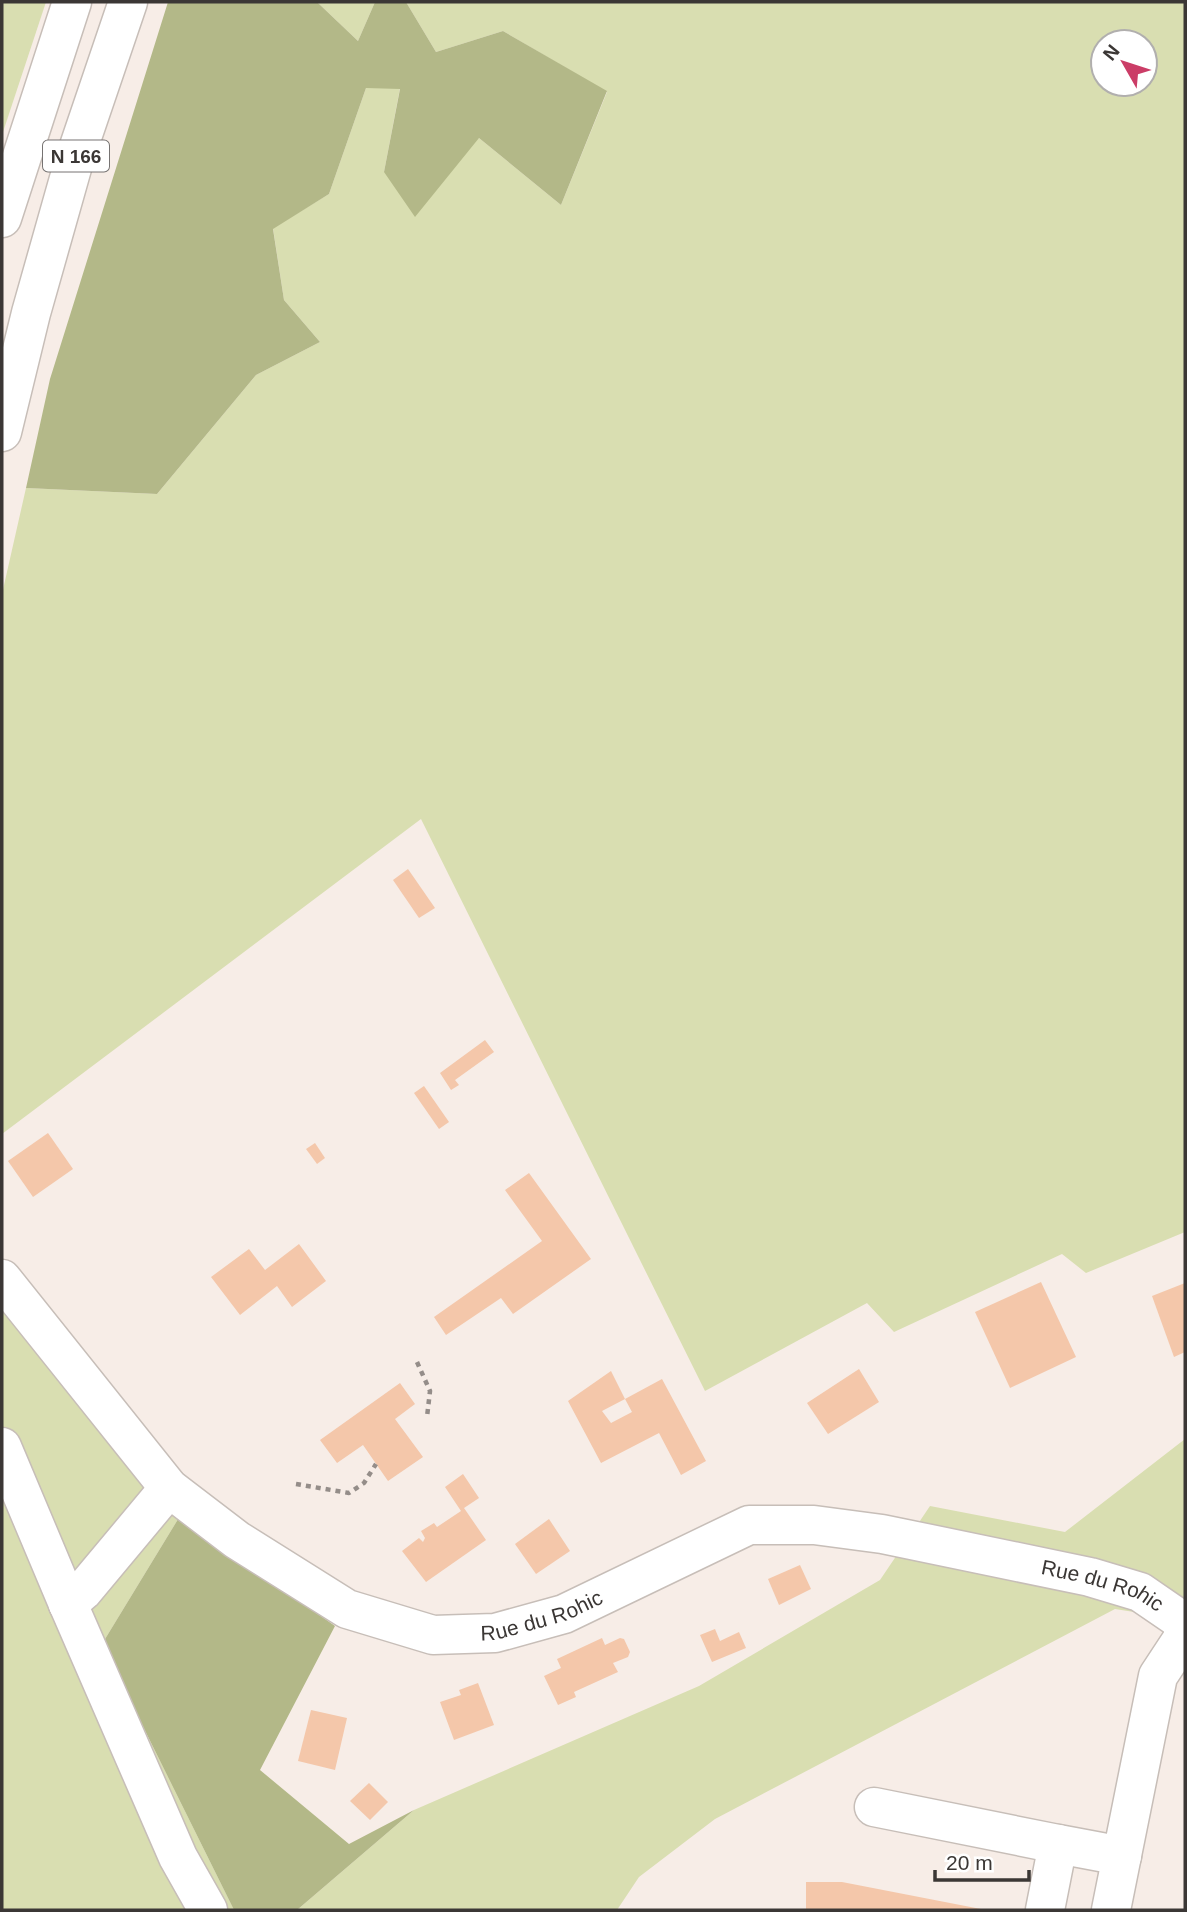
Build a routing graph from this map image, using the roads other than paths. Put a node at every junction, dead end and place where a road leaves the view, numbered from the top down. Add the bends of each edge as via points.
1 (72, 2) edge
2 (128, 2) edge
3 (2, 218) edge
4 (2, 432) edge
5 (2, 1279) edge
6 (2, 1447) edge
7 (169, 1488) junction
8 (68, 1604) junction
9 (1185, 1632) edge
10 (874, 1807) dead end
11 (1058, 1844) junction
12 (1122, 1856) junction
13 (1120, 1909) edge
14 (208, 1910) edge
15 (1045, 1910) edge

1 - 3 main road, N 166
2 - 4 main road, N 166 via 74,161
5 - 7 main road, Rue du Rohic
6 - 8 main road
7 - 8 main road
7 - 9 main road, Rue du Rohic via 237,1540 347,1609 433,1635 495,1633 564,1614 749,1525 814,1525 882,1534 1090,1577 1140,1592 1178,1618
8 - 14 main road via 178,1857
9 - 12 main road via 1158,1676
10 - 11 main road
11 - 12 main road
11 - 15 main road
12 - 13 main road

